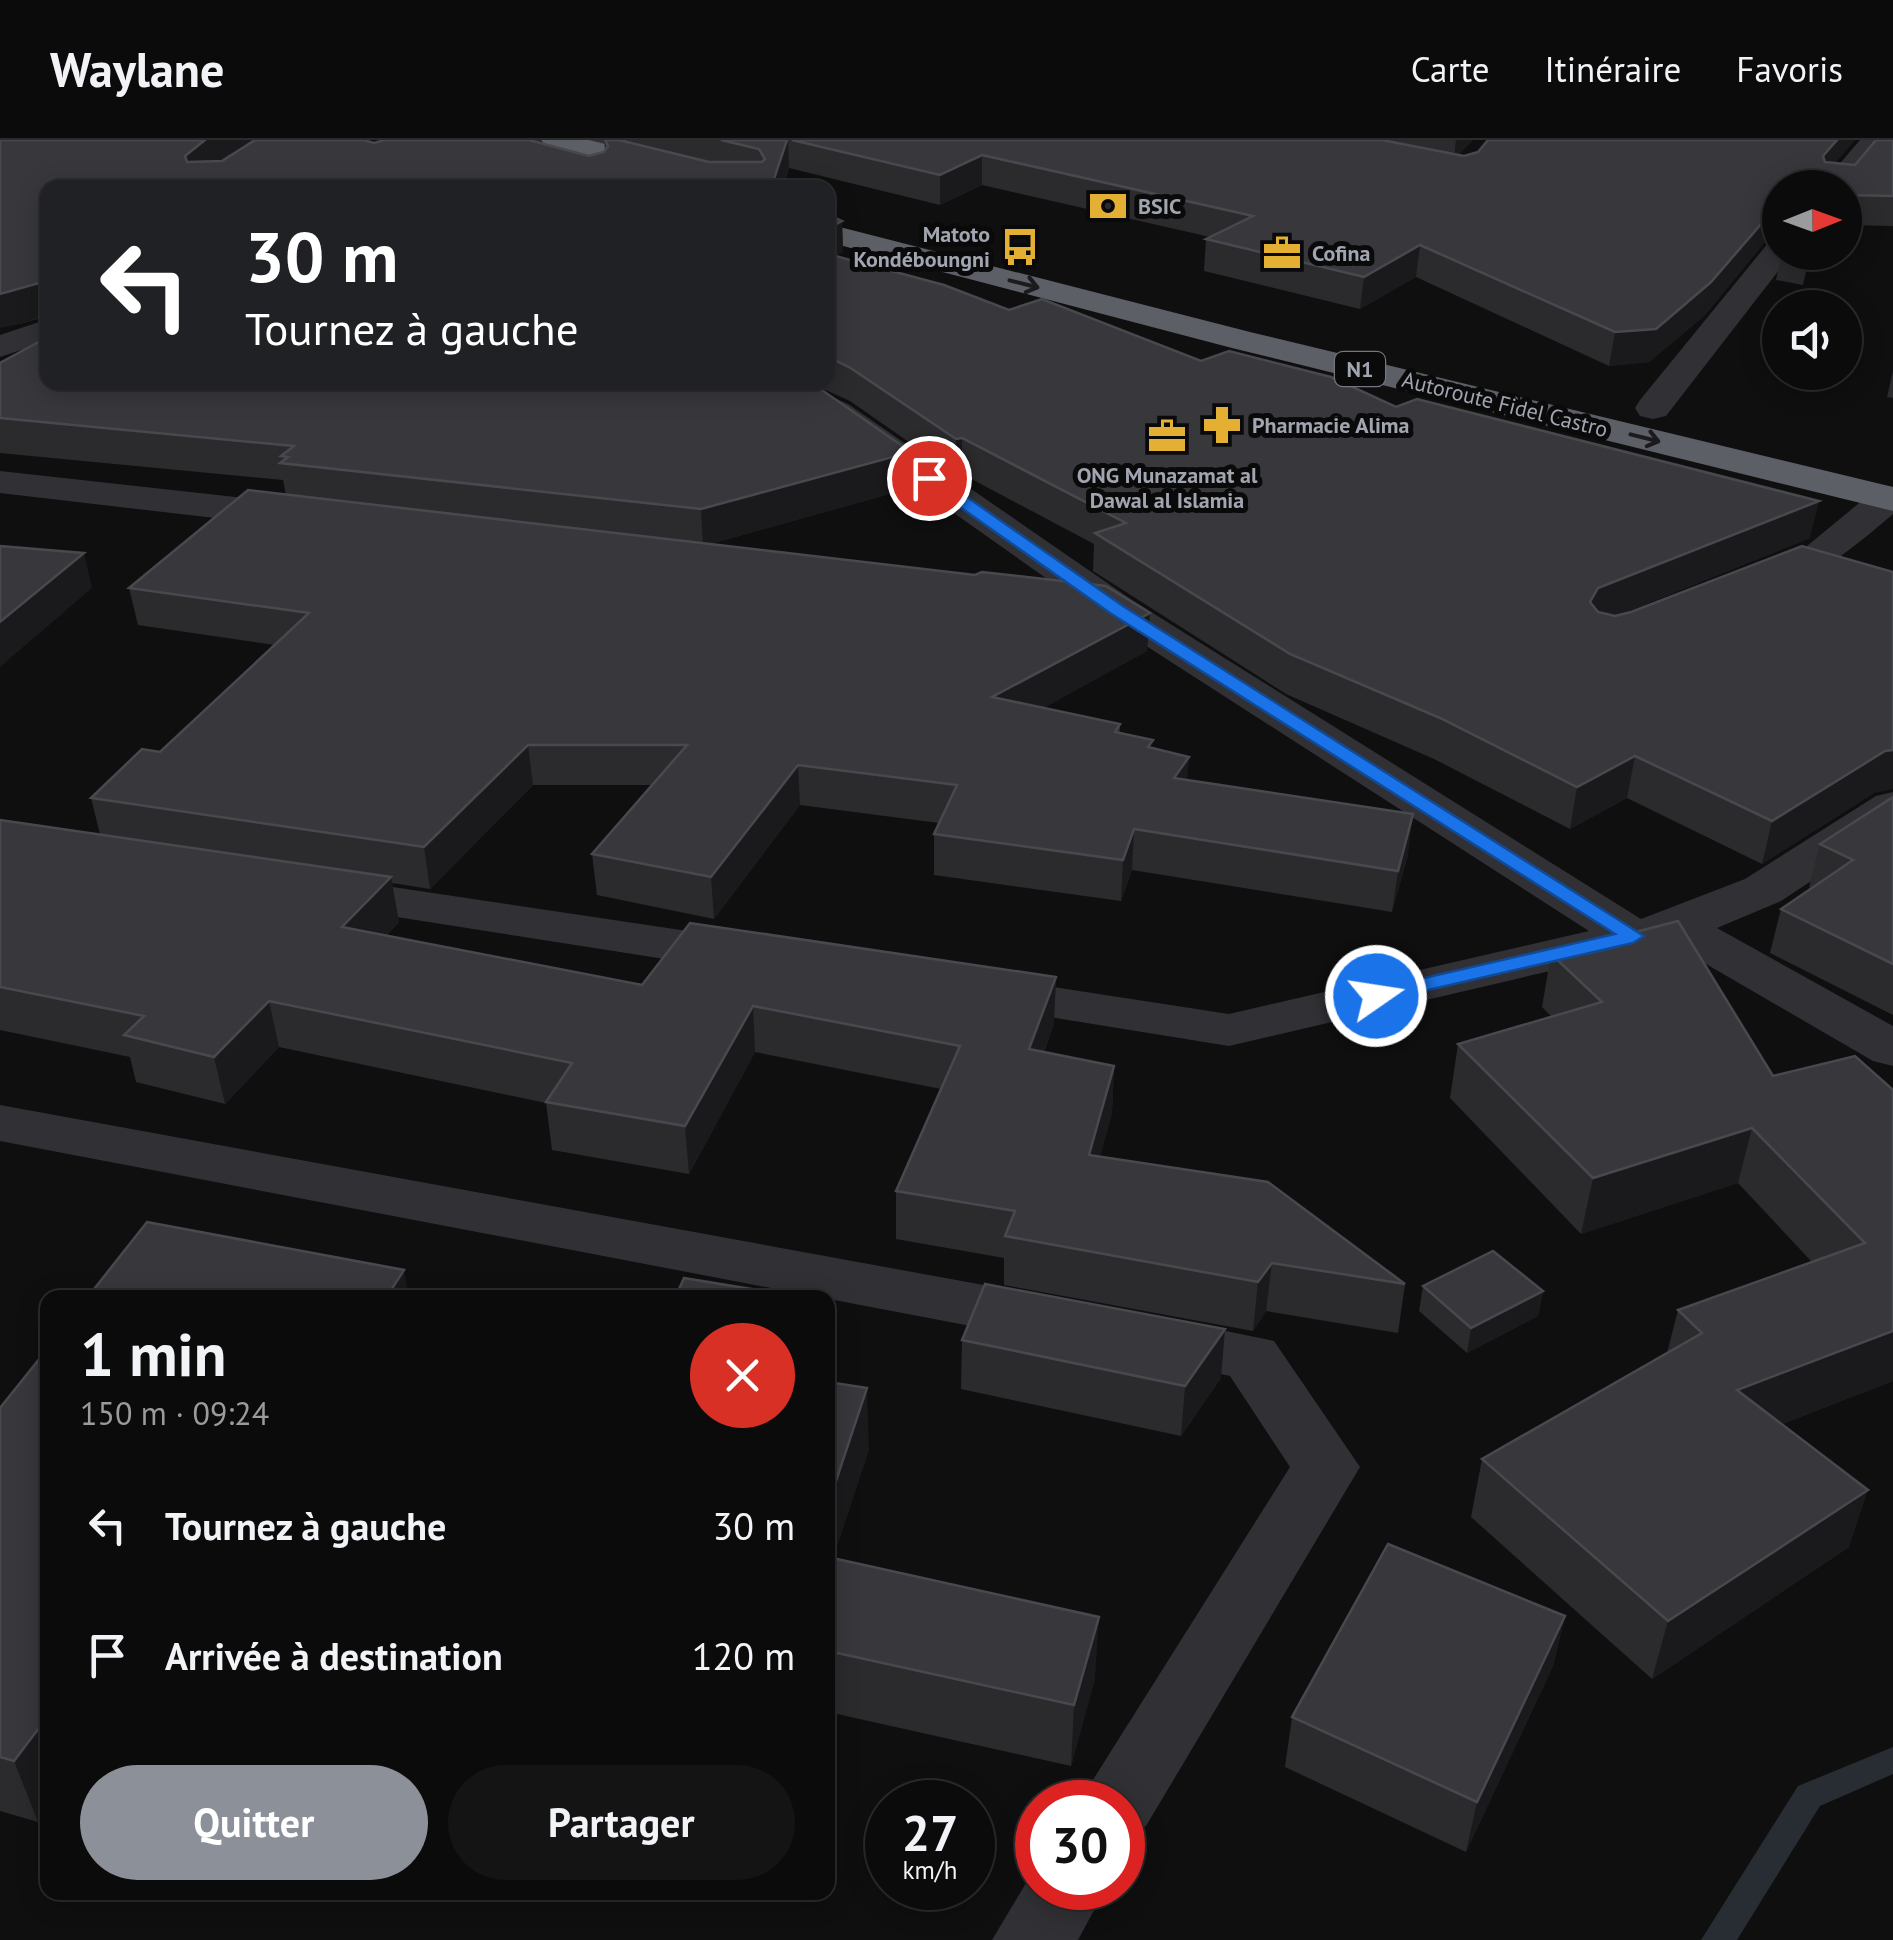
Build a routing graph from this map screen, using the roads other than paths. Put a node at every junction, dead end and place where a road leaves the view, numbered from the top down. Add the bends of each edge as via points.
1 (606, 140) edge
2 (1876, 140) edge
3 (554, 148) edge
4 (1848, 170) edge
5 (631, 180) edge
6 (710, 180) edge
7 (835, 208) edge
8 (835, 235) edge
9 (1763, 270) edge
10 (40, 332) edge
11 (0, 347) edge
12 (785, 390) edge
13 (1653, 408) junction
14 (0, 482) edge
15 (1892, 488) edge
16 (333, 520) edge
17 (1714, 597) edge
18 (1038, 600) edge
19 (1116, 610) junction
20 (1893, 806) edge
21 (273, 884) edge
22 (1655, 931) junction
23 (800, 964) edge
24 (936, 985) edge
25 (1893, 1049) edge
26 (0, 1123) edge
27 (1132, 1780) edge
28 (1052, 1910) edge
29 (1033, 1940) edge

1 - 3 street
2 - 4 street
3 - 5 highway
3 - 6 highway
7 - 13 highway, Autoroute Fidel Castro / N1
8 -> 15 highway, Autoroute Fidel Castro / N1 via 1244,341
9 - 13 street
10 - 11 street
12 - 19 street via 835,412
13 - 15 highway, Autoroute Fidel Castro / N1
14 - 16 street
15 - 17 street via 1821,556
18 - 19 street
19 - 22 street
20 - 22 street via 1764,890
21 - 23 street
22 - 24 street via 1228,1030
22 - 25 street
26 - 27 street via 1251,1357 1326,1467
28 - 29 street

